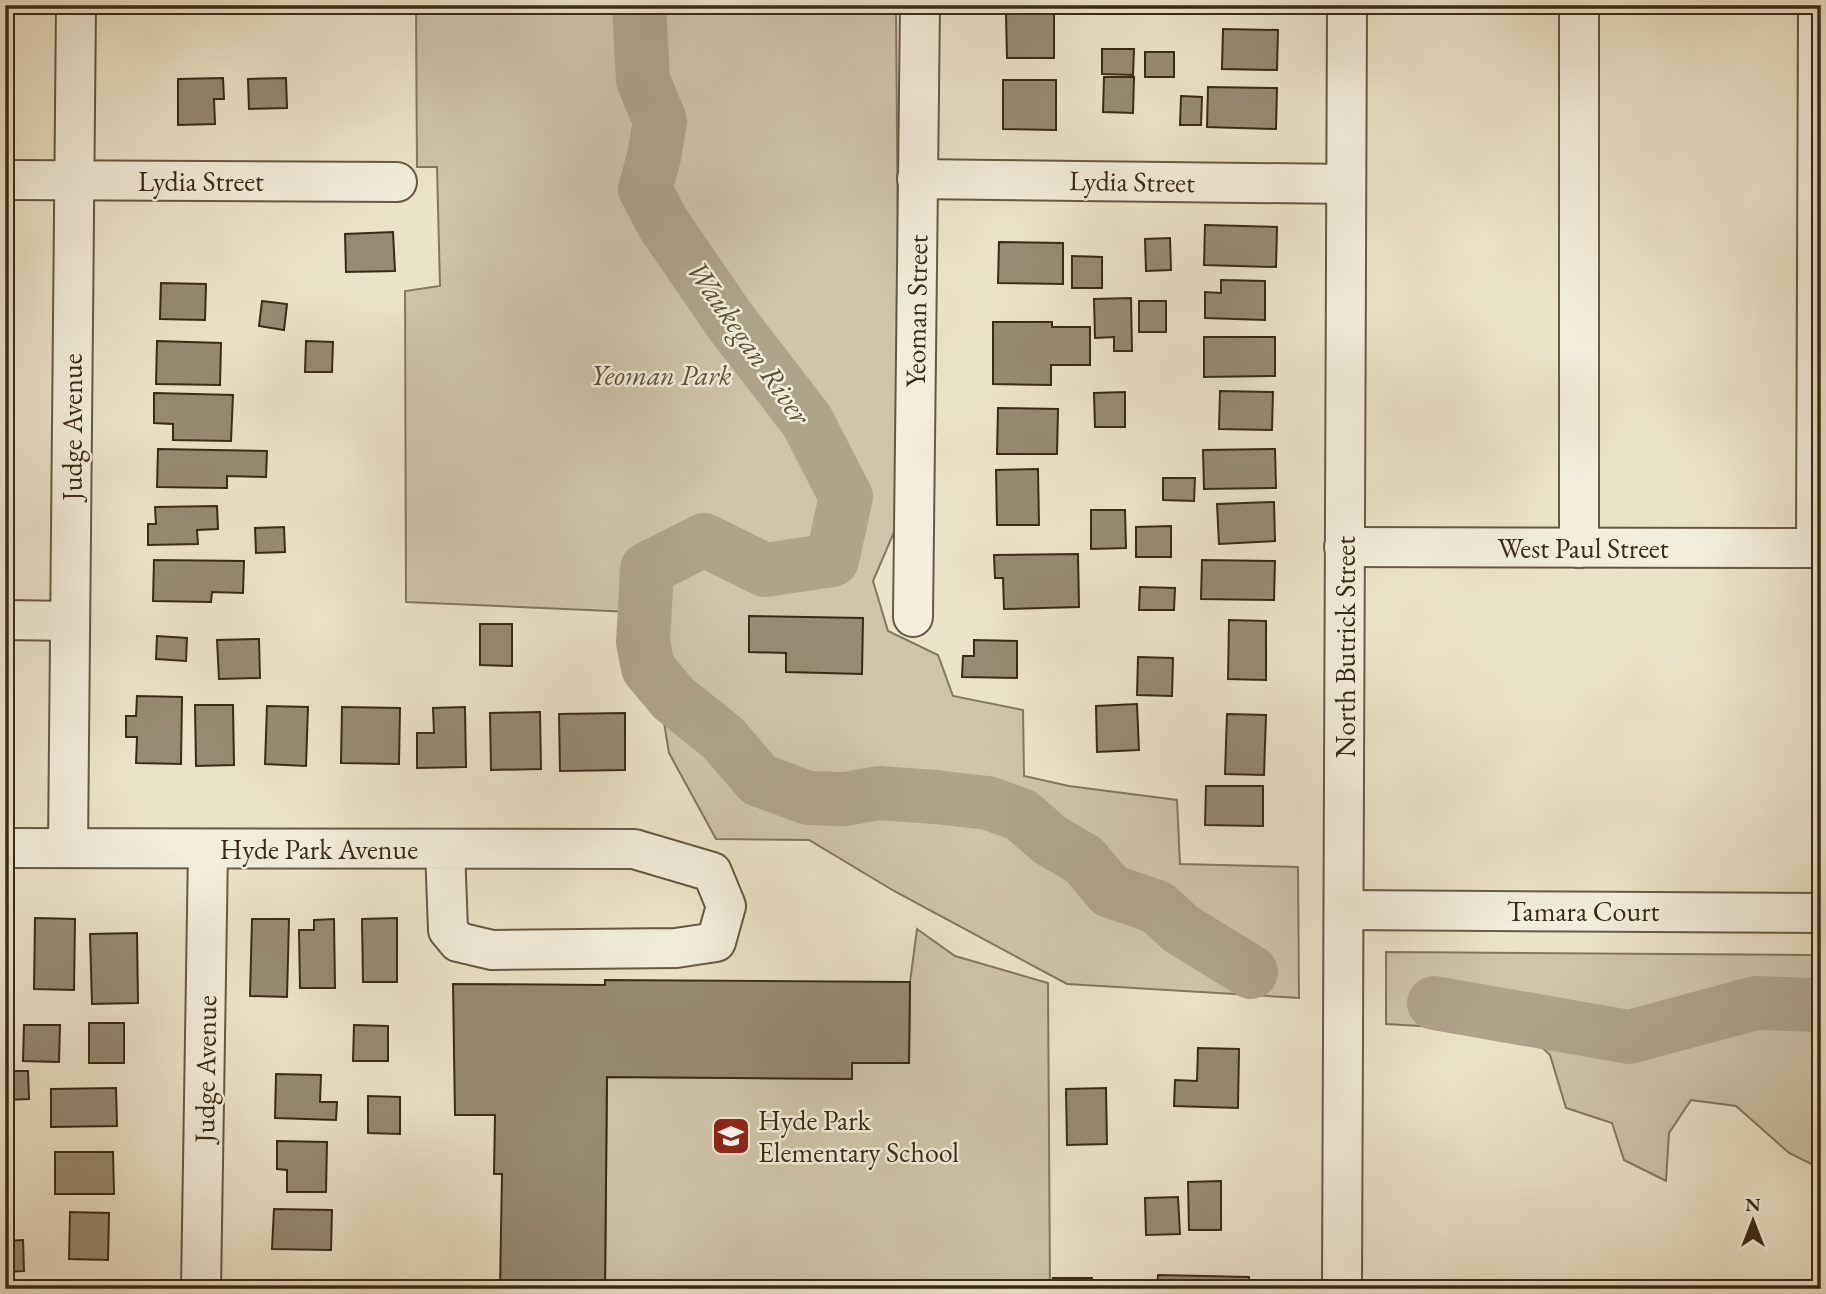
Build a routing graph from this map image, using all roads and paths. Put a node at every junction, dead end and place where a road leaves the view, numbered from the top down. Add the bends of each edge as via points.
1 (76, 5) edge
2 (920, 5) edge
3 (1347, 5) edge
4 (1579, 5) edge
5 (1818, 5) edge
6 (917, 179) junction
7 (5, 180) edge
8 (74, 181) junction
9 (397, 182) dead end
10 (1346, 184) junction
11 (1344, 547) junction
12 (1579, 548) junction
13 (1818, 548) edge
14 (913, 617) dead end
15 (5, 620) edge
16 (70, 621) junction
17 (5, 848) edge
18 (68, 848) junction
19 (208, 849) junction
20 (445, 849) junction
21 (1345, 910) junction
22 (1821, 913) edge
23 (201, 1289) edge
24 (1342, 1289) edge

1 - 8 street, Judge Avenue
2 - 6 street, Yeoman Street
3 - 10 street, North Butrick Street
4 - 12 street
5 - 13 street
6 - 10 street, Lydia Street
6 - 14 street, Yeoman Street
7 - 8 street, Lydia Street
8 - 9 street, Lydia Street
8 - 16 street, Judge Avenue
10 - 11 street, North Butrick Street
11 - 12 street, West Paul Street
11 - 21 street, North Butrick Street
12 - 13 street, West Paul Street
15 - 16 street
16 - 18 street, Judge Avenue
17 - 18 street, Hyde Park Avenue
18 - 19 street, Hyde Park Avenue
19 - 20 street, Hyde Park Avenue
19 - 23 street, Judge Avenue
20 - 20 street, Hyde Park Avenue via 634,849 712,872 726,906 716,942 677,948 492,950 458,942 448,930
21 - 22 street, Tamara Court
21 - 24 street, North Butrick Street

